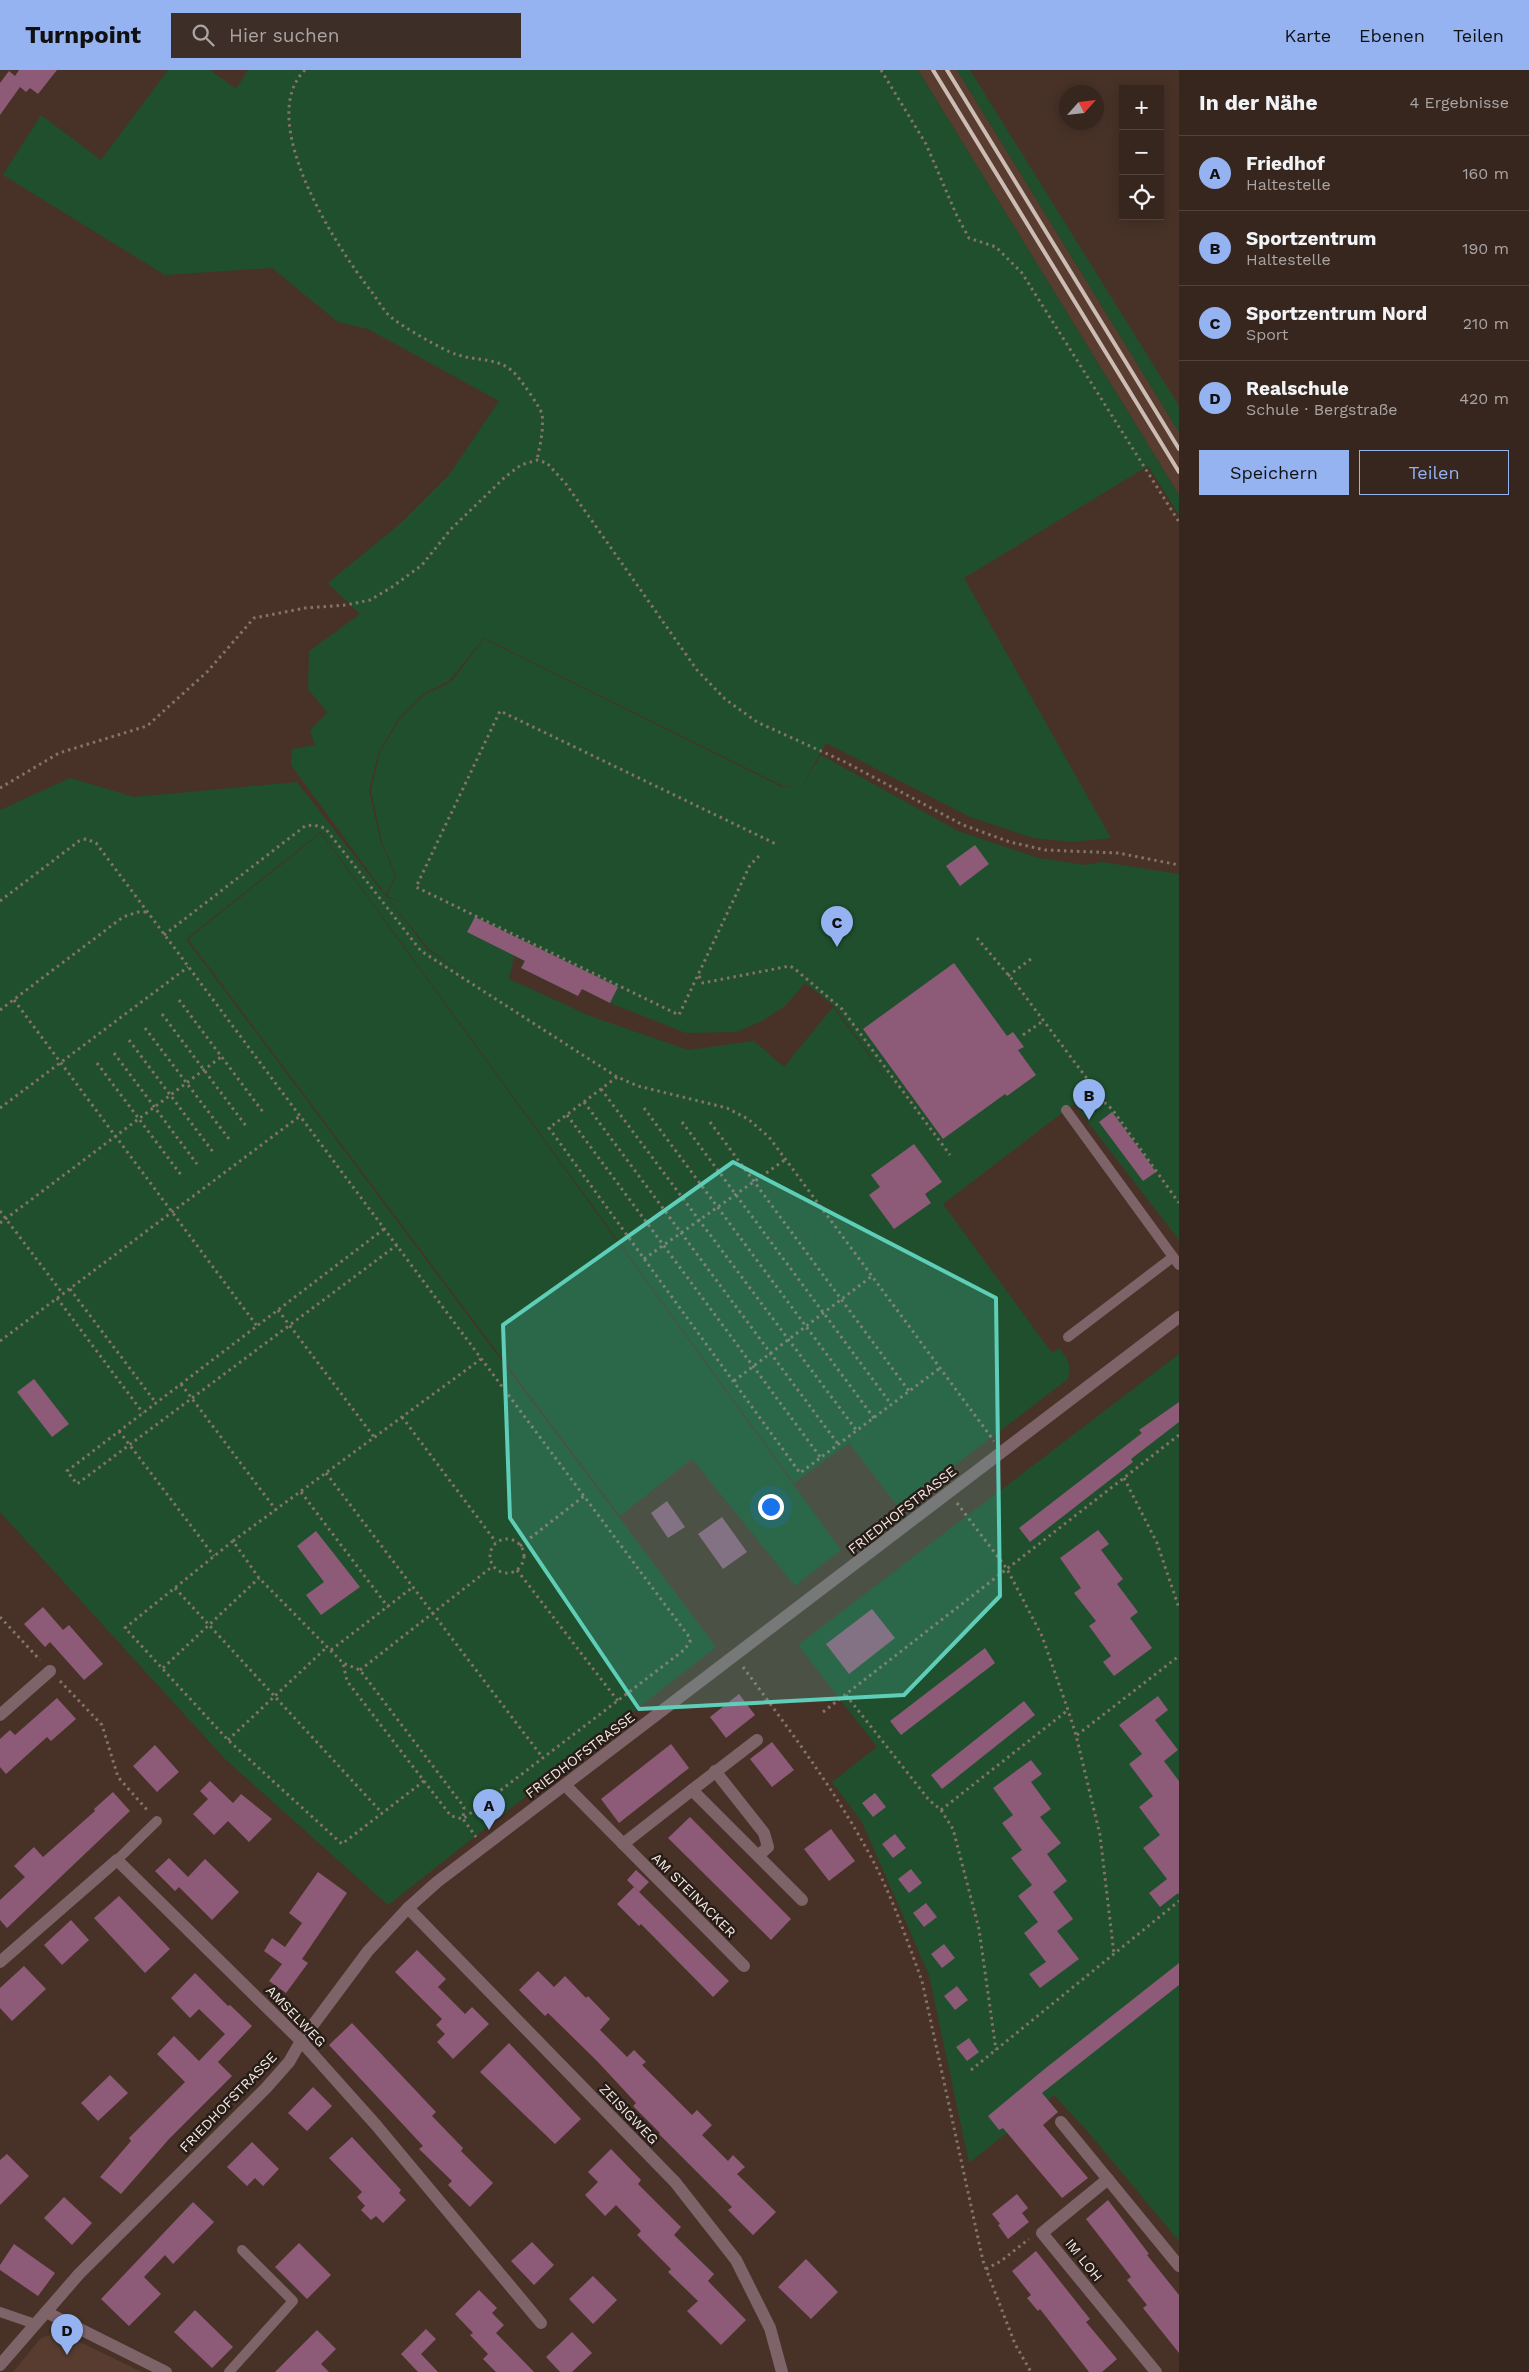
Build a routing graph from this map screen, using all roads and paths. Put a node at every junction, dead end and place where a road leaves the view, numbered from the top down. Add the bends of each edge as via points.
1 (305, 70) edge
2 (881, 70) edge
3 (537, 460) junction
4 (1179, 522) edge
5 (0, 788) edge
6 (776, 844) dead end
7 (759, 856) dead end
8 (1179, 865) edge
9 (0, 901) edge
10 (147, 912) junction
11 (164, 935) junction
12 (977, 938) dead end
13 (1032, 959) dead end
14 (188, 967) junction
15 (699, 976) junction
16 (1008, 976) junction
17 (14, 1000) junction
18 (179, 1000) dead end
19 (0, 1010) edge
20 (162, 1014) dead end
21 (1043, 1021) junction
22 (145, 1028) dead end
23 (1023, 1035) dead end
24 (129, 1040) dead end
25 (114, 1053) dead end
26 (222, 1057) junction
27 (60, 1062) junction
28 (97, 1064) dead end
29 (204, 1070) junction
30 (618, 1077) junction
31 (187, 1083) junction
32 (602, 1089) junction
33 (170, 1095) junction
34 (584, 1102) junction
35 (154, 1107) junction
36 (0, 1108) edge
37 (644, 1108) dead end
38 (1066, 1110) dead end
39 (263, 1112) dead end
40 (567, 1115) junction
41 (300, 1116) junction
42 (139, 1119) junction
43 (682, 1122) dead end
44 (710, 1122) dead end
45 (246, 1126) dead end
46 (115, 1136) junction
47 (229, 1139) dead end
48 (213, 1152) dead end
49 (950, 1155) dead end
50 (786, 1159) junction
51 (198, 1164) dead end
52 (181, 1175) dead end
53 (754, 1181) junction
54 (736, 1194) junction
55 (1179, 1203) edge
56 (717, 1207) junction
57 (0, 1211) edge
58 (172, 1212) junction
59 (6, 1219) junction
60 (699, 1220) junction
61 (0, 1223) edge
62 (384, 1229) junction
63 (682, 1233) junction
64 (397, 1245) junction
65 (664, 1246) junction
66 (644, 1259) junction
67 (1176, 1261) edge
68 (872, 1276) junction
69 (70, 1289) junction
70 (63, 1294) junction
71 (57, 1298) junction
72 (842, 1300) junction
73 (278, 1310) junction
74 (824, 1313) junction
75 (1179, 1317) edge
76 (257, 1326) junction
77 (289, 1326) junction
78 (806, 1326) junction
79 (1068, 1337) dead end
80 (788, 1340) junction
81 (0, 1342) edge
82 (771, 1353) junction
83 (481, 1359) junction
84 (753, 1367) junction
85 (940, 1368) junction
86 (734, 1382) junction
87 (181, 1384) junction
88 (909, 1391) junction
89 (192, 1398) junction
90 (156, 1403) junction
91 (891, 1404) junction
92 (143, 1413) junction
93 (402, 1417) junction
94 (874, 1418) junction
95 (119, 1431) junction
96 (856, 1431) junction
97 (1179, 1435) edge
98 (374, 1437) junction
99 (130, 1444) junction
100 (838, 1444) junction
101 (1002, 1452) junction
102 (821, 1458) junction
103 (326, 1473) junction
104 (1124, 1478) junction
105 (301, 1492) junction
106 (949, 1493) junction
107 (584, 1496) junction
108 (276, 1510) junction
109 (233, 1541) junction
110 (496, 1542) junction
111 (520, 1546) junction
112 (215, 1556) junction
113 (493, 1566) junction
114 (1007, 1569) junction
115 (517, 1570) junction
116 (259, 1578) junction
117 (175, 1588) junction
118 (414, 1588) junction
119 (388, 1607) junction
120 (1179, 1608) edge
121 (433, 1613) junction
122 (0, 1617) edge
123 (209, 1625) junction
124 (13, 1631) dead end
125 (327, 1647) junction
126 (331, 1650) junction
127 (736, 1656) junction
128 (1179, 1656) edge
129 (343, 1663) junction
130 (163, 1668) junction
131 (50, 1670) dead end
132 (360, 1670) junction
133 (73, 1694) dead end
134 (846, 1695) junction
135 (275, 1697) junction
136 (618, 1701) junction
137 (1068, 1710) junction
138 (824, 1712) dead end
139 (0, 1715) edge
140 (1076, 1735) junction
141 (228, 1740) junction
142 (757, 1740) dead end
143 (543, 1758) junction
144 (715, 1771) junction
145 (424, 1781) junction
146 (565, 1785) junction
147 (692, 1790) junction
148 (144, 1806) dead end
149 (941, 1810) junction
150 (382, 1813) junction
151 (463, 1819) junction
152 (157, 1821) dead end
153 (623, 1844) junction
154 (483, 1847) junction
155 (759, 1855) junction
156 (117, 1860) junction
157 (802, 1900) dead end
158 (1179, 1901) edge
159 (408, 1908) junction
160 (1114, 1954) junction
161 (0, 1962) edge
162 (744, 1966) dead end
163 (301, 2041) junction
164 (996, 2050) junction
165 (971, 2070) dead end
166 (1061, 2122) dead end
167 (1108, 2179) junction
168 (1042, 2233) junction
169 (242, 2250) dead end
170 (1179, 2266) edge
171 (986, 2269) junction
172 (0, 2312) edge
173 (46, 2312) junction
174 (542, 2323) dead end
175 (35, 2324) junction
176 (0, 2364) edge
177 (166, 2372) edge
178 (229, 2372) edge
179 (782, 2372) edge
180 (1031, 2372) edge
181 (1156, 2372) edge

1 - 3 path via 298,77 289,104 291,138 303,179 350,262 392,318 453,354 502,363 517,375 542,413
2 - 4 path via 926,144 956,216 969,238 996,247 1022,273
3 - 5 path via 522,464 505,477 451,529 422,565 392,587 370,600 254,618 207,672 147,726 59,753
3 - 8 path via 547,463 566,484 697,670 725,700 757,722 845,762 963,825 1010,842 1045,850 1118,853
6 - 15 path via 500,711 416,887 679,1015
7 - 15 path via 750,865
9 - 10 path via 86,839 96,843
10 - 11 path
10 - 17 path via 123,917
11 - 14 path
11 - 30 path via 305,826 325,828 421,951
12 - 16 path
13 - 16 path
14 - 27 path
14 - 41 path
15 - 49 path via 704,983 790,966 795,969 842,1009
16 - 21 path
17 - 19 path
17 - 27 path
18 - 26 path
20 - 29 path
21 - 23 path
21 - 55 path via 1112,1109
22 - 31 path
24 - 33 path
25 - 35 path
26 - 29 path
26 - 39 path
27 - 36 path
27 - 46 path
28 - 42 path
29 - 31 path
29 - 45 path
30 - 32 path
30 - 50 path via 638,1086 727,1108 748,1119 770,1137
31 - 33 path
31 - 47 path
32 - 34 path
32 - 60 path
33 - 35 path
33 - 48 path
34 - 40 path
34 - 63 path
35 - 42 path
35 - 51 path
37 - 56 path
38 - 67 lane
40 - 65 path
40 - 66 path via 548,1128
41 - 58 path
41 - 62 path
42 - 46 path
42 - 52 path
43 - 54 path
44 - 53 path
46 - 58 path
46 - 59 path
50 - 53 path
50 - 68 path
53 - 54 path
53 - 72 path
54 - 56 path
54 - 74 path
56 - 60 path
56 - 78 path
57 - 59 path
58 - 69 path
58 - 76 path
59 - 61 path
59 - 70 path
60 - 63 path
60 - 80 path
62 - 64 path
62 - 73 path
63 - 65 path
63 - 82 path
64 - 77 path
64 - 83 path
65 - 66 path
65 - 84 path
66 - 86 path
67 - 79 lane
68 - 72 path
68 - 85 path
69 - 70 path
69 - 90 path
70 - 71 path
71 - 81 path
71 - 92 path
72 - 74 path
72 - 88 path
73 - 76 path
73 - 77 path
74 - 78 path
74 - 91 path
75 - 101 street, FRIEDHOFSTRASSE
76 - 87 path
77 - 89 path
77 - 98 path
78 - 80 path
78 - 94 path
80 - 82 path
80 - 96 path
82 - 84 path
82 - 100 path
83 - 93 path
83 - 107 path
84 - 86 path
84 - 102 path
85 - 88 path
85 - 101 path
86 - 102 path via 800,1473
87 - 89 path
87 - 90 path
88 - 91 path
89 - 99 path
89 - 108 path
90 - 92 path
91 - 94 path
92 - 95 path
93 - 98 path
93 - 110 path
94 - 96 path
95 - 99 path
95 - 99 path via 67,1471 77,1484
96 - 100 path
97 - 104 path
98 - 103 path
99 - 112 path
100 - 102 path
101 - 106 street, FRIEDHOFSTRASSE
103 - 105 path
103 - 118 path
104 - 114 path
104 - 120 path via 1156,1543
105 - 108 path
105 - 119 path
106 - 114 path
106 - 127 street, FRIEDHOFSTRASSE
107 - 111 path
107 - 136 path via 690,1638 684,1650
108 - 109 path
109 - 112 path
109 - 116 path
110 - 111 path via 509,1539
110 - 113 path via 490,1553
111 - 115 path via 524,1558
112 - 117 path
113 - 115 path via 504,1573
113 - 121 path
114 - 134 path
114 - 137 path via 1042,1636
115 - 136 path
116 - 123 path
116 - 125 path
117 - 123 path
117 - 130 path via 125,1628
118 - 119 path
118 - 121 path
119 - 126 path
121 - 132 path
121 - 143 path
122 - 124 path
123 - 130 path
123 - 135 path
125 - 126 path
125 - 135 path
126 - 129 path
127 - 146 street, FRIEDHOFSTRASSE
127 - 171 path via 850,1819 872,1860 909,1947 922,1981
128 - 140 path
129 - 132 path
129 - 145 path via 347,1681
130 - 141 path
131 - 139 street
132 - 151 path via 464,1806
133 - 148 path via 102,1725 118,1777
134 - 138 path
134 - 149 path via 929,1800
135 - 141 path
135 - 150 path
136 - 143 path
137 - 140 path
137 - 149 path
140 - 160 path via 1100,1835
141 - 150 path via 342,1844
142 - 144 street
143 - 151 path
144 - 147 street
144 - 155 street via 764,1832 768,1847
145 - 150 path
145 - 151 path via 451,1816
146 - 153 street, AM STEINACKER
146 - 154 street, FRIEDHOFSTRASSE
147 - 153 street
147 - 155 street
149 - 164 path via 953,1829 979,1929
151 - 154 path
152 - 156 lane
153 - 162 street, AM STEINACKER
154 - 159 street, FRIEDHOFSTRASSE
155 - 157 street
156 - 161 street
156 - 163 street, AMSELWEG
158 - 160 path
159 - 163 street, FRIEDHOFSTRASSE via 368,1951
159 - 179 street, ZEISIGWEG via 675,2182 736,2260 770,2328
160 - 164 path
163 - 173 street, FRIEDHOFSTRASSE via 266,2088 85,2268
163 - 174 street, AMSELWEG
164 - 165 path
166 - 167 street
167 - 168 street
167 - 170 street
168 - 171 path
168 - 181 street, IM LOH
169 - 178 lane via 293,2301
171 - 180 path via 1015,2344
172 - 175 lane
173 - 175 street, FRIEDHOFSTRASSE
173 - 177 street
175 - 176 street, FRIEDHOFSTRASSE

